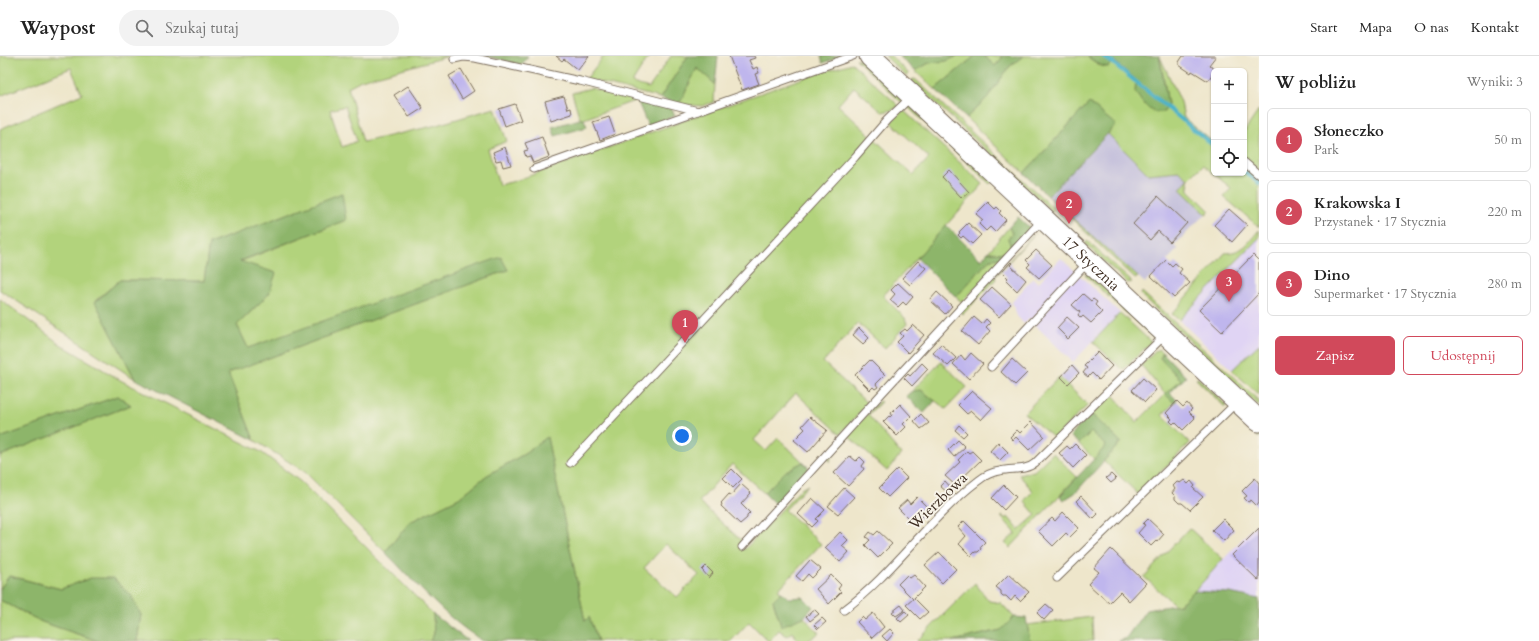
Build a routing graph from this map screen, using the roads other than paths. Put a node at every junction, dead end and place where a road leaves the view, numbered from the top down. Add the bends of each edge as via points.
1 (853, 56) edge
2 (870, 56) edge
3 (454, 59) dead end
4 (912, 95) junction
5 (698, 111) junction
6 (1247, 165) edge
7 (534, 169) dead end
8 (1259, 175) edge
9 (1043, 219) junction
10 (1088, 262) junction
11 (1166, 334) junction
12 (991, 367) dead end
13 (1238, 401) junction
14 (1259, 421) edge
15 (570, 463) dead end
16 (742, 547) dead end
17 (1057, 578) dead end
18 (844, 610) dead end

1 - 5 lane
2 - 4 main road, 17 Stycznia
3 - 5 lane via 475,58
4 - 9 main road, 17 Stycznia
4 - 15 lane
5 - 7 lane
6 - 8 lane
9 - 10 main road, 17 Stycznia
9 - 16 lane
10 - 11 main road, 17 Stycznia
10 - 12 lane
11 - 13 main road, 17 Stycznia
11 - 18 lane, Wierzbowa via 1032,466 1001,470 980,479 872,586
13 - 14 main road, 17 Stycznia
13 - 17 lane

